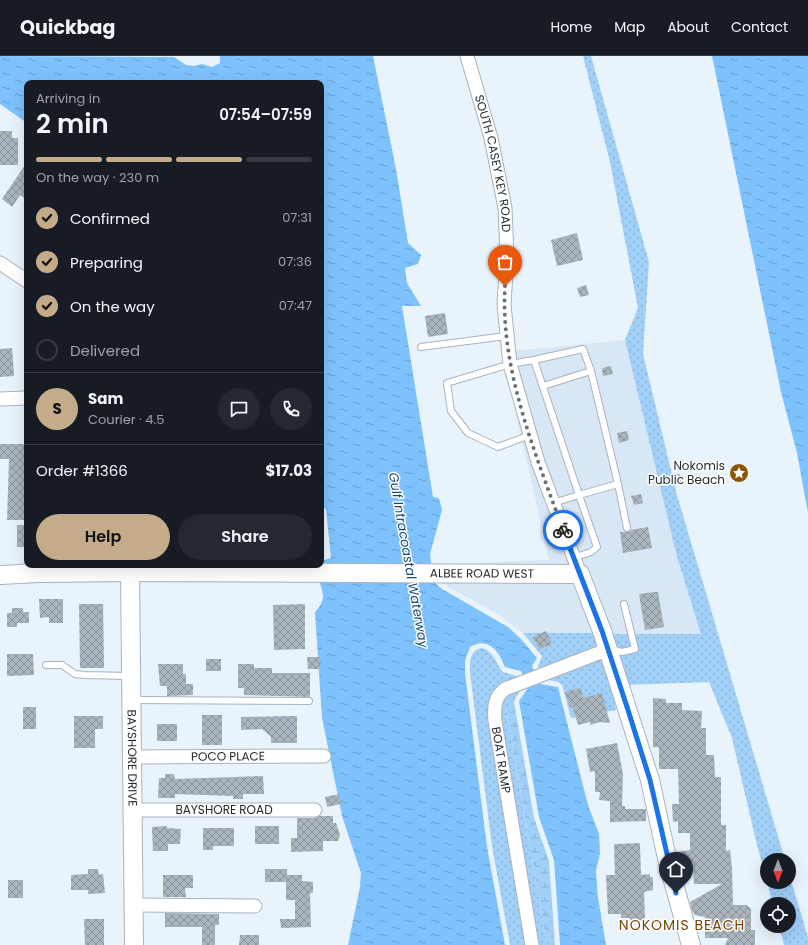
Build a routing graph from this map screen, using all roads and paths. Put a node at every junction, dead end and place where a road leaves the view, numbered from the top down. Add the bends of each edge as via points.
1 (467, 56) edge
2 (0, 263) edge
3 (24, 279) edge
4 (506, 336) junction
5 (421, 348) dead end
6 (534, 360) junction
7 (510, 364) junction
8 (591, 371) junction
9 (543, 386) junction
10 (24, 398) edge
11 (0, 399) edge
12 (530, 435) junction
13 (618, 484) junction
14 (579, 495) junction
15 (553, 504) junction
16 (627, 528) dead end
17 (576, 566) junction
18 (171, 569) edge
19 (254, 569) edge
20 (130, 572) junction
21 (0, 575) edge
22 (624, 604) dead end
23 (608, 649) junction
24 (46, 665) dead end
25 (131, 676) junction
26 (132, 700) junction
27 (309, 701) dead end
28 (324, 756) dead end
29 (132, 757) junction
30 (133, 810) junction
31 (315, 810) dead end
32 (134, 905) junction
33 (255, 906) dead end
34 (134, 945) edge
35 (532, 945) edge
36 (691, 945) edge

1 - 4 street, SOUTH CASEY KEY ROAD via 491,138 505,208
2 - 3 street
4 - 5 lane
4 - 7 street, SOUTH CASEY KEY ROAD
6 - 7 lane
6 - 8 lane via 583,349
6 - 9 lane
7 - 12 street, SOUTH CASEY KEY ROAD
7 - 12 lane via 447,383 451,411 468,433 498,447
8 - 9 lane
8 - 13 lane
9 - 14 lane
10 - 11 street
12 - 15 street, SOUTH CASEY KEY ROAD
13 - 14 lane
13 - 16 lane
14 - 15 lane
14 - 17 lane via 597,547
15 - 17 street, SOUTH CASEY KEY ROAD
17 - 19 street, ALBEE ROAD WEST via 465,573 300,573
17 - 23 street
18 - 19 street, ALBEE ROAD WEST
18 - 20 street, ALBEE ROAD WEST
20 - 21 street, ALBEE ROAD WEST
20 - 25 street, BAYSHORE DRIVE
22 - 23 lane via 635,649 622,652
23 - 35 street, BOAT RAMP via 505,689 499,694 494,710
23 - 36 street via 650,780 676,893
24 - 25 lane via 62,665 75,674
25 - 26 street, BAYSHORE DRIVE
26 - 27 lane
26 - 29 street, BAYSHORE DRIVE
28 - 29 street, POCO PLACE
29 - 30 street, BAYSHORE DRIVE
30 - 31 street, BAYSHORE ROAD
30 - 32 street, BAYSHORE DRIVE
32 - 33 street
32 - 34 street, BAYSHORE DRIVE

